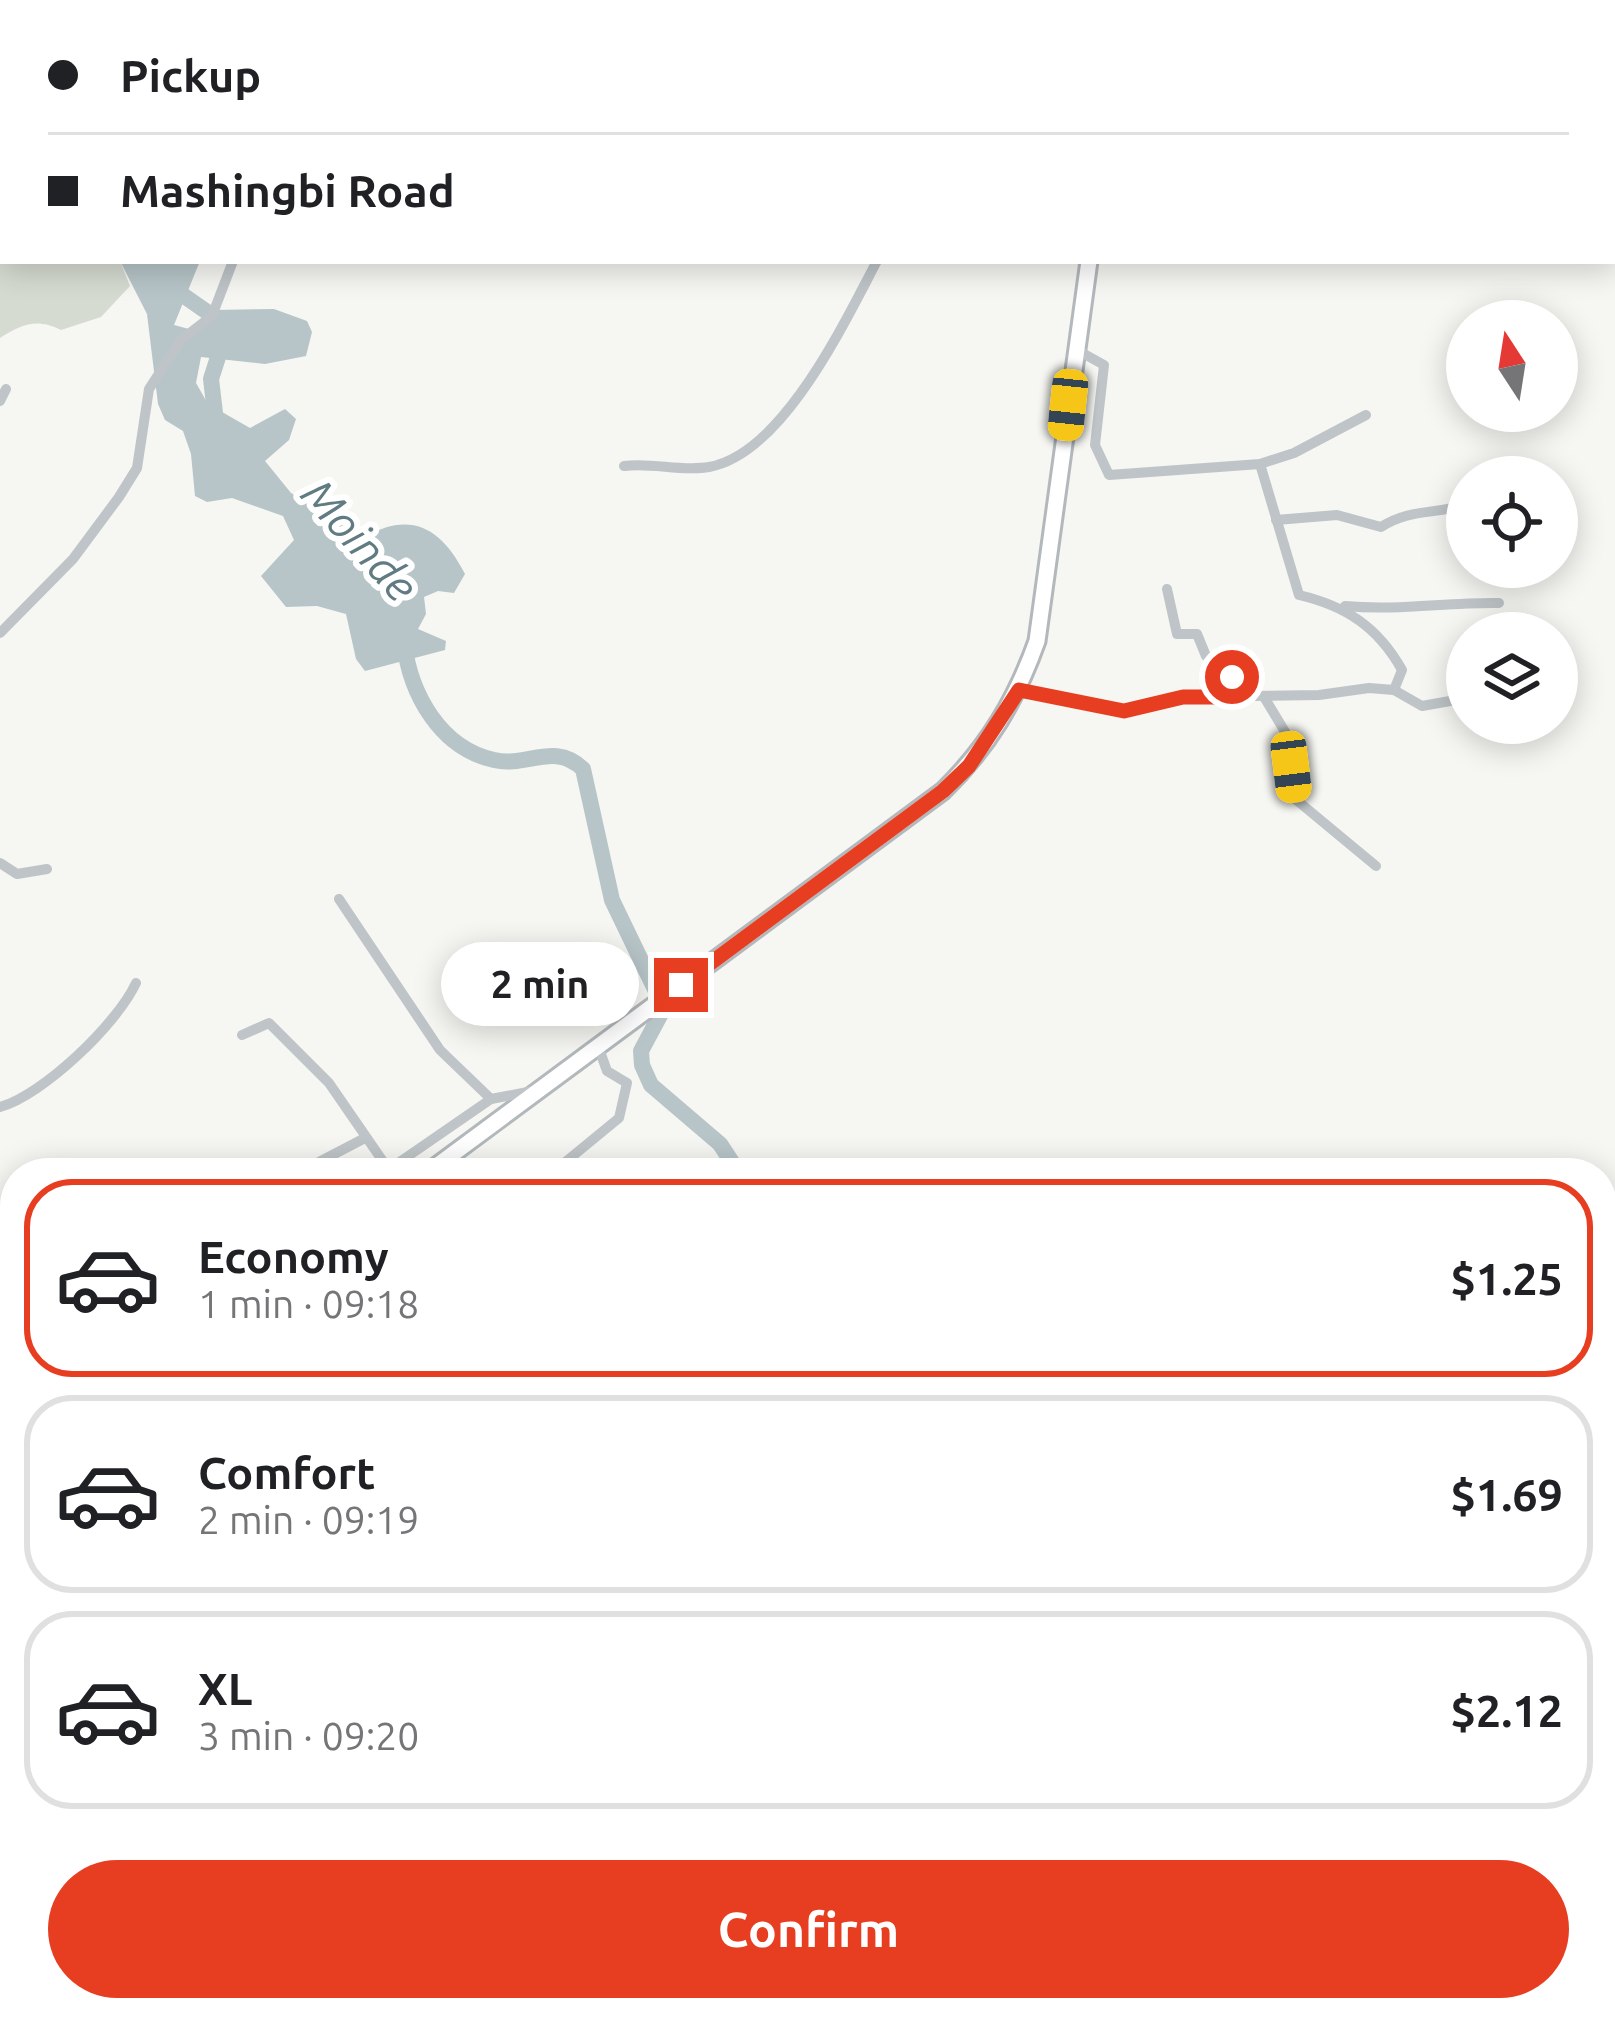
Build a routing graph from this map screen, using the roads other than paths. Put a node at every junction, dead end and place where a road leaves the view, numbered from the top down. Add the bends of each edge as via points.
1 (232, 264) edge
2 (875, 264) edge
3 (1089, 264) edge
4 (1077, 350) junction
5 (1366, 415) dead end
6 (1260, 464) junction
7 (624, 466) dead end
8 (1446, 511) edge
9 (1276, 520) junction
10 (1167, 589) dead end
11 (1499, 603) dead end
12 (1345, 606) junction
13 (0, 633) edge
14 (1019, 690) junction
15 (1394, 690) junction
16 (1235, 697) junction
17 (1264, 697) junction
18 (1446, 702) edge
19 (0, 863) edge
20 (1376, 866) dead end
21 (47, 869) dead end
22 (339, 899) dead end
23 (136, 983) dead end
24 (242, 1035) dead end
25 (598, 1046) junction
26 (536, 1091) junction
27 (491, 1099) junction
28 (0, 1107) edge
29 (365, 1138) junction
30 (327, 1158) edge
31 (380, 1158) edge
32 (408, 1158) edge
33 (447, 1158) edge
34 (570, 1158) edge

1 - 13 street via 212,316 181,340 148,389 137,467 119,497 73,560
2 - 7 street via 809,386 750,443 706,467
3 - 4 main road
4 - 6 street via 1104,364 1095,446 1109,475
4 - 14 main road via 1044,605
5 - 6 street
6 - 9 street
8 - 9 street via 1405,512 1381,527 1337,515
9 - 12 street via 1299,595
10 - 16 street via 1177,634 1197,634 1206,656 1232,677
11 - 12 street
12 - 15 street via 1392,652 1402,670
14 - 16 street via 1124,711 1183,697
14 - 25 main road via 943,791
15 - 17 street
15 - 18 street via 1422,706
16 - 17 street
17 - 20 street via 1287,735 1294,798
19 - 21 street via 16,874
22 - 27 street via 440,1051
23 - 28 street via 77,1054
24 - 29 street via 269,1023 313,1063
25 - 26 main road
25 - 34 street via 607,1072 627,1083 619,1118
26 - 27 street
26 - 33 main road
27 - 32 street
29 - 30 street
29 - 31 street

